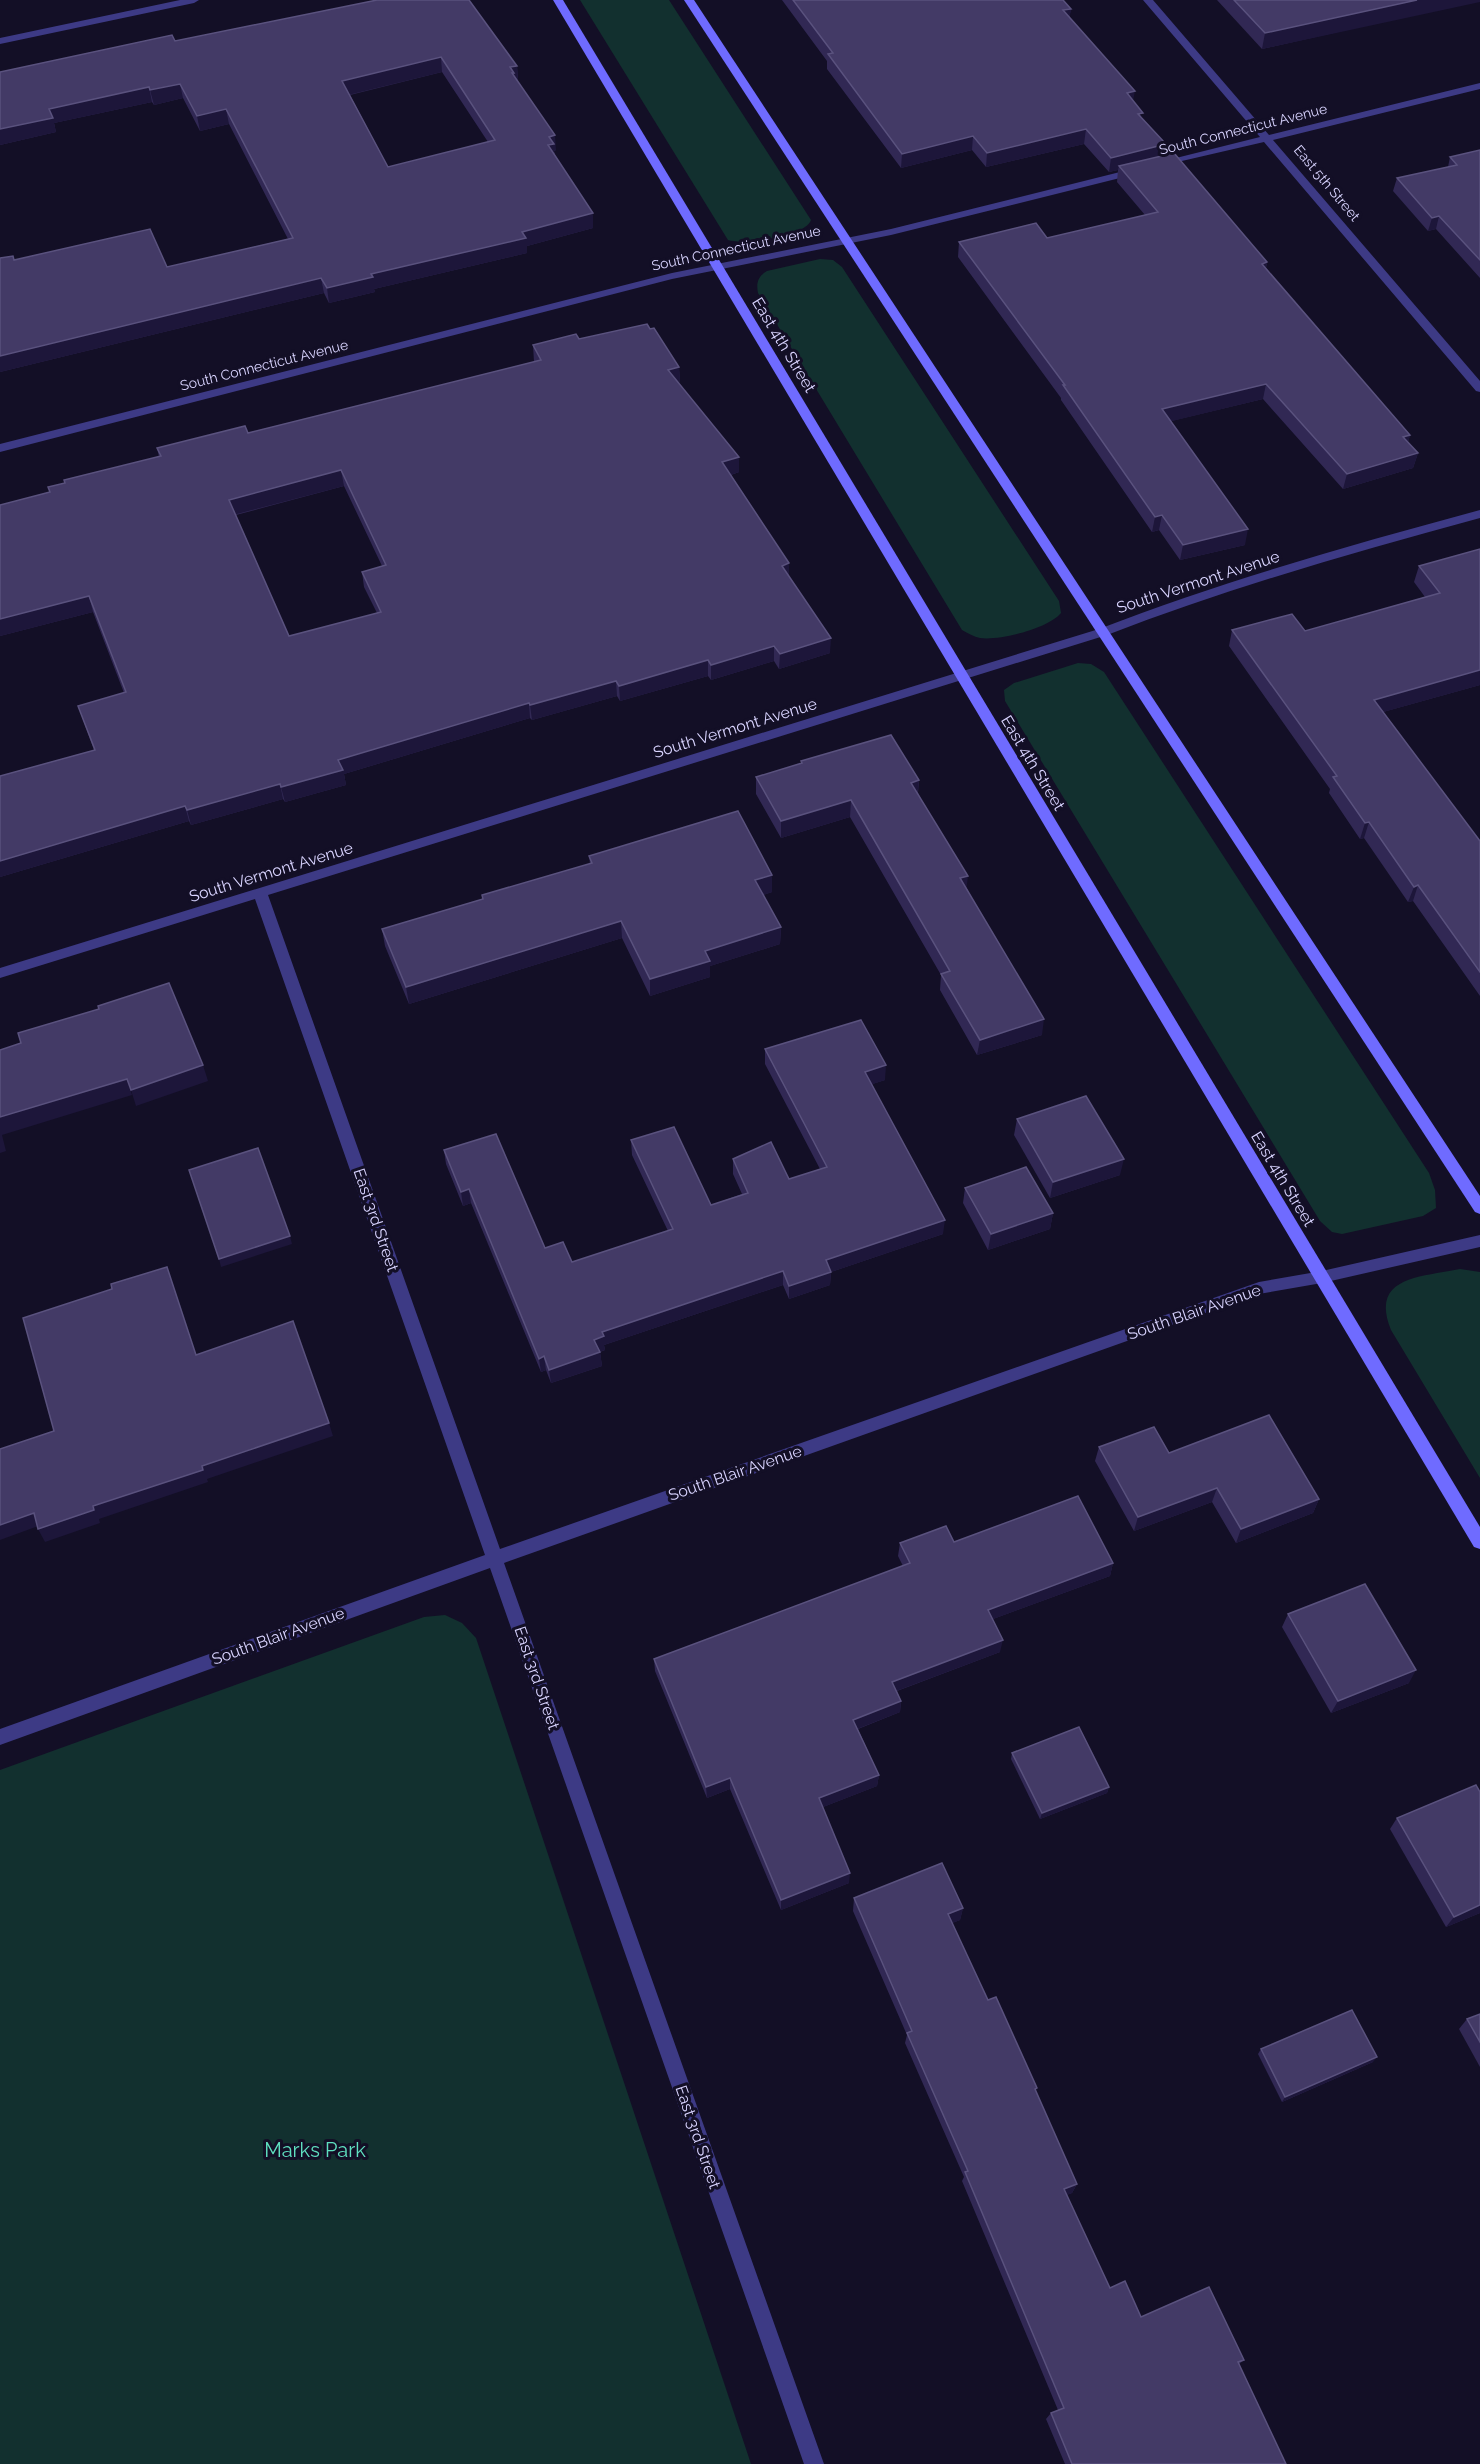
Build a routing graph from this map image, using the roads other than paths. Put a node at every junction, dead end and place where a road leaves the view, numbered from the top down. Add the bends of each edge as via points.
1 (194, 0) edge
2 (558, 0) edge
3 (689, 0) edge
4 (1148, 0) edge
5 (0, 41) edge
6 (1480, 86) edge
7 (1269, 138) junction
8 (845, 240) junction
9 (718, 266) junction
10 (1480, 388) edge
11 (0, 448) edge
12 (1480, 514) edge
13 (1102, 632) junction
14 (962, 676) junction
15 (260, 893) junction
16 (0, 973) edge
17 (1480, 1208) edge
18 (1480, 1241) edge
19 (1322, 1278) junction
20 (1480, 1542) edge
21 (495, 1558) junction
22 (0, 1737) edge
23 (813, 2464) edge

1 - 5 street
2 - 9 street, East 4th Street
3 - 8 street
4 - 7 street, East 5th Street
6 - 7 street, South Connecticut Avenue
7 - 8 street, South Connecticut Avenue
7 - 10 street, East 5th Street
8 - 9 street, South Connecticut Avenue
8 - 13 street
9 - 11 street, South Connecticut Avenue
9 - 14 street, East 4th Street
12 - 13 street, South Vermont Avenue via 1372,543
13 - 14 street, South Vermont Avenue
13 - 17 street
14 - 15 street, South Vermont Avenue
14 - 19 street, East 4th Street
15 - 16 street, South Vermont Avenue
15 - 21 street, East 3rd Street
18 - 19 street, South Blair Avenue
19 - 20 street, East 4th Street
19 - 21 street, South Blair Avenue via 1259,1288
21 - 22 street, South Blair Avenue
21 - 23 street, East 3rd Street

